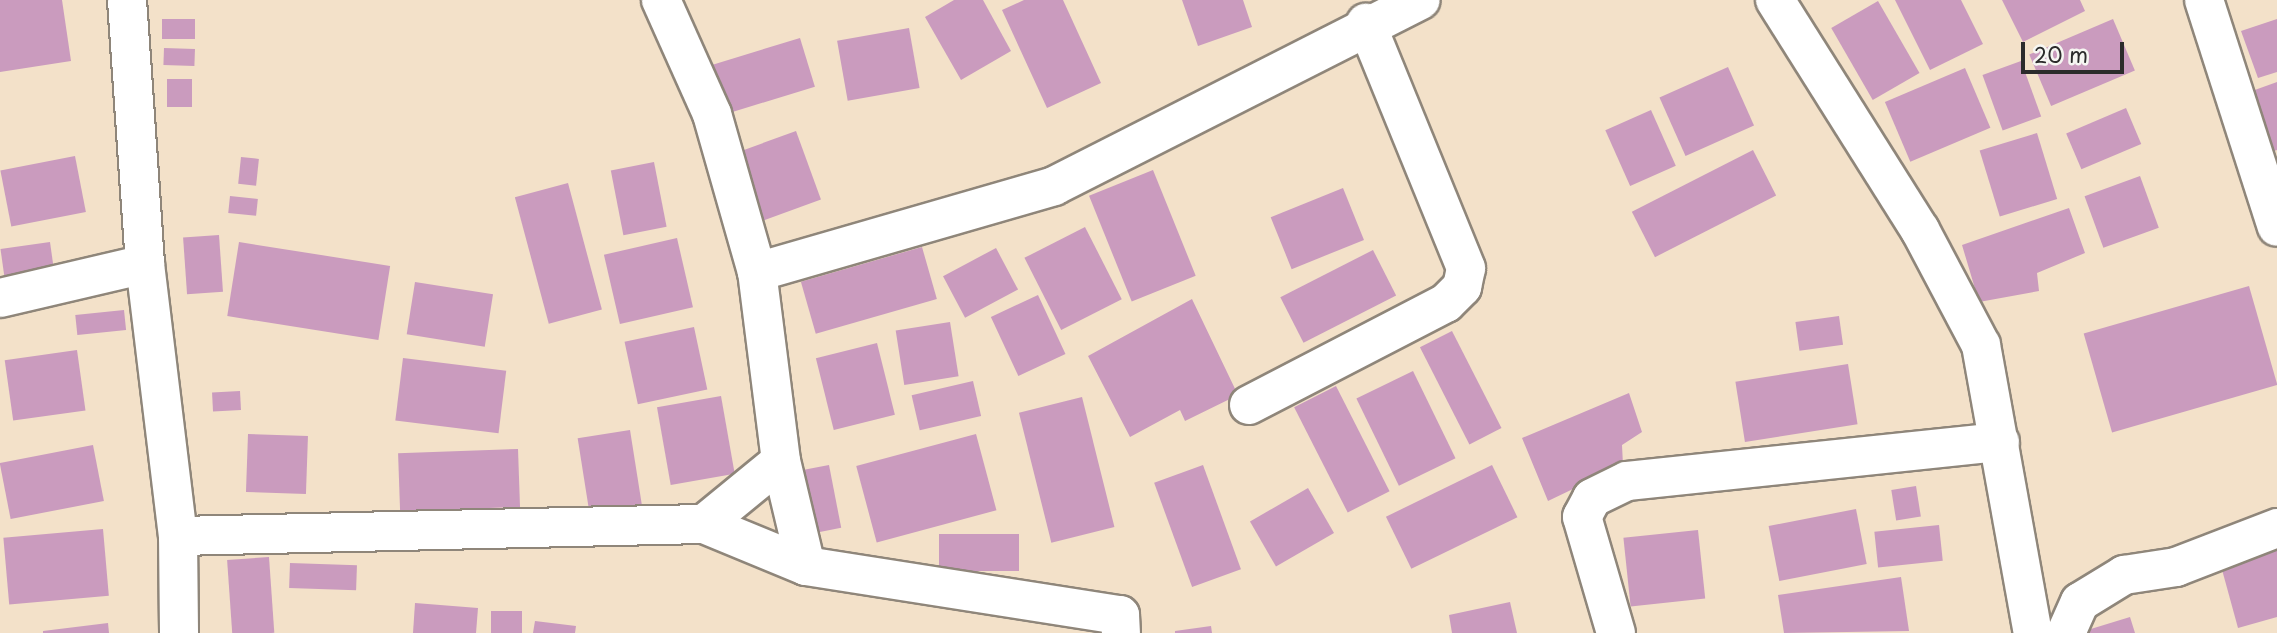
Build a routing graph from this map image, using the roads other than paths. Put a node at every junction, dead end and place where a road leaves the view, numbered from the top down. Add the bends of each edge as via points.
1 (127, 0) edge
2 (662, 0) edge
3 (1420, 0) edge
4 (1775, 0) edge
5 (2204, 0) edge
6 (1367, 23) junction
7 (2277, 226) edge
8 (145, 264) junction
9 (757, 272) junction
10 (0, 298) edge
11 (1249, 405) dead end
12 (2000, 442) junction
13 (781, 461) junction
14 (704, 524) junction
15 (2277, 527) edge
16 (178, 536) junction
17 (806, 566) junction
18 (178, 633) edge
19 (1121, 633) edge
20 (1616, 633) edge
21 (2034, 633) edge
22 (2066, 633) edge

1 - 8 street
2 - 9 street via 712,114
3 - 6 street
4 - 12 street via 1920,230 1981,345
5 - 7 street
6 - 9 street via 1054,186
6 - 11 street via 1466,268 1462,286 1446,303
8 - 10 street
8 - 16 street
9 - 13 street
12 - 20 street via 1627,481 1592,498 1582,517
12 - 21 street
13 - 14 street
13 - 17 street
14 - 16 street
14 - 17 street
15 - 22 street via 2176,567 2124,575 2080,602
16 - 18 street
17 - 19 street via 1120,615

